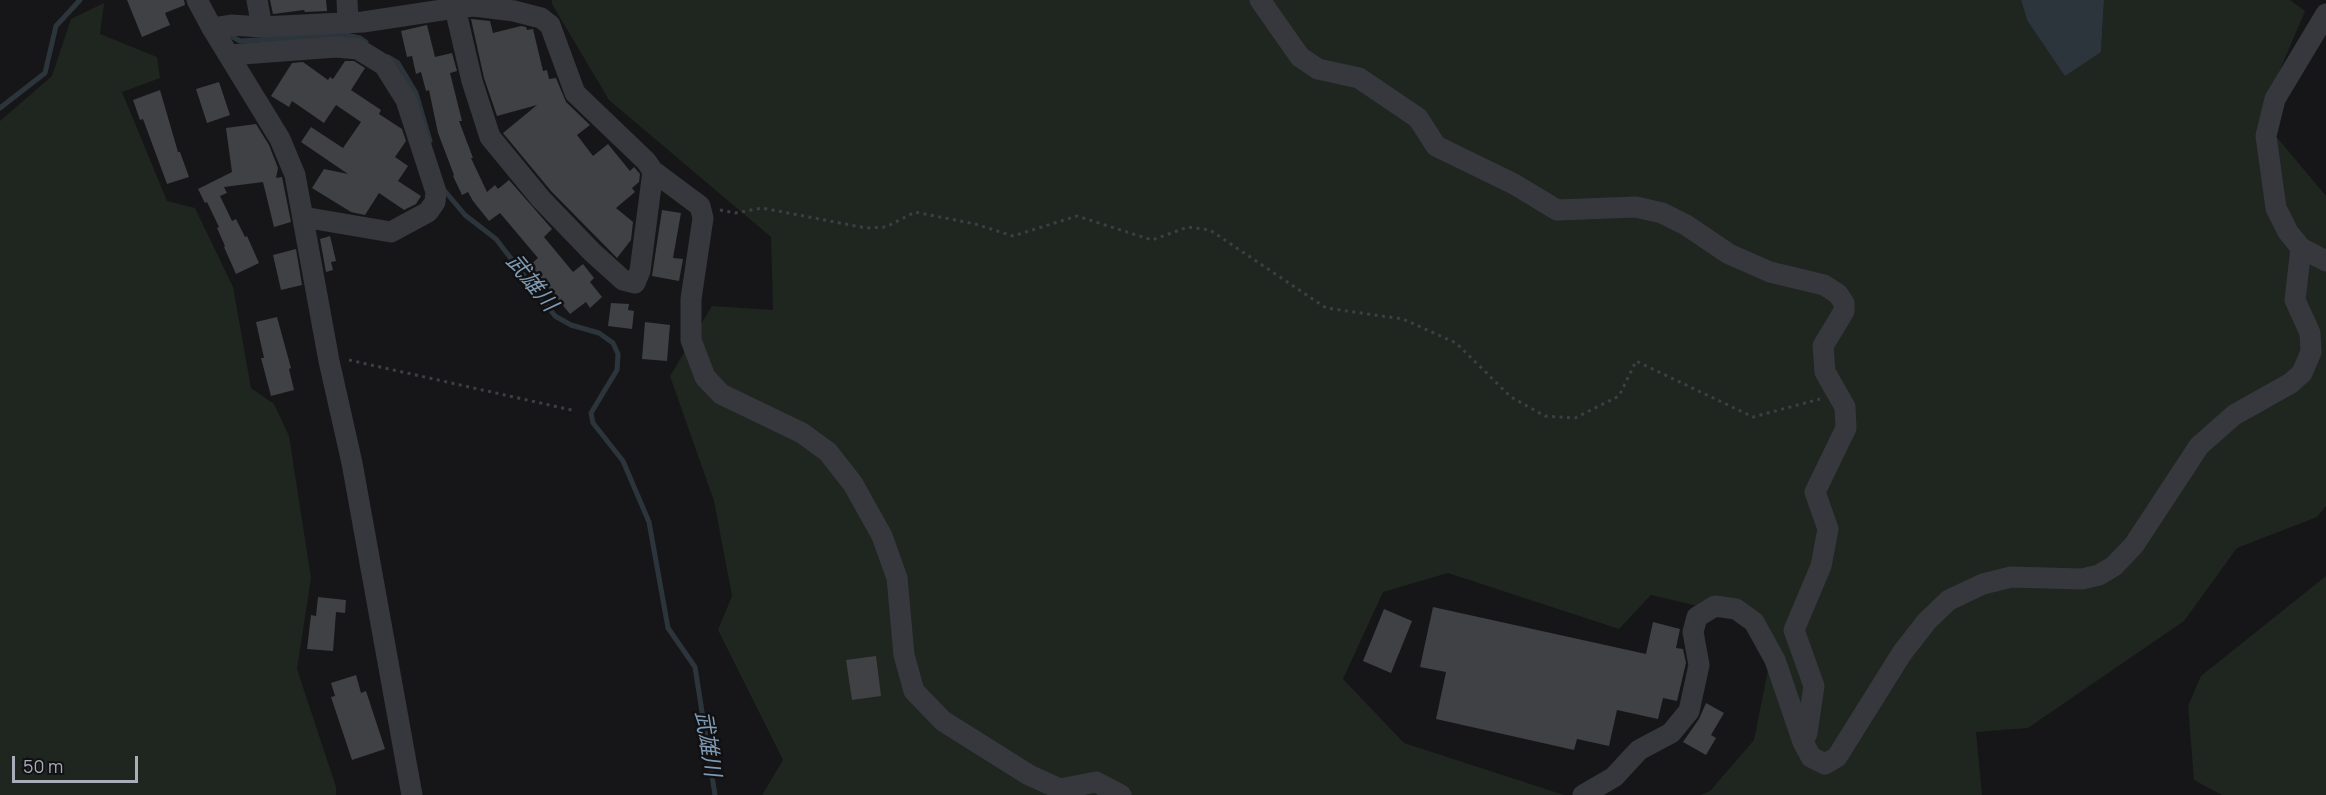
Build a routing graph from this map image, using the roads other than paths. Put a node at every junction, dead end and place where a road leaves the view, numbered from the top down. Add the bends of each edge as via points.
1 (197, 0) edge
2 (257, 0) edge
3 (347, 0) edge
4 (1260, 0) edge
5 (441, 6) edge
6 (2326, 14) edge
7 (348, 22) junction
8 (221, 26) junction
9 (262, 27) junction
10 (229, 55) junction
11 (654, 171) junction
12 (303, 217) junction
13 (2301, 248) junction
14 (2326, 261) edge
15 (1803, 742) junction
16 (412, 795) edge
17 (1121, 795) edge
18 (1583, 795) edge

1 - 8 street
2 - 9 street
3 - 7 street
4 - 15 street via 1300,57 1318,69 1359,78 1418,118 1436,146 1557,210 1636,207 1662,213 1729,254 1770,272 1824,285 1838,294 1844,311 1823,346 1825,372 1845,407 1846,428 1815,492 1828,529 1821,566 1794,630 1814,686
5 - 7 street
5 - 11 street via 474,6 541,18 550,26 575,93
5 - 11 street via 490,137 592,252 623,280 635,284
6 - 13 street via 2275,99 2266,136 2276,208
7 - 9 street
8 - 9 street
8 - 10 street
10 - 12 street via 280,139 295,175
10 - 12 street via 336,47 358,49 384,65 406,100 436,192 428,212 391,232
11 - 17 street via 700,206 703,218 692,299 691,340 705,377 721,394 802,433 828,452 853,484 882,536 897,578 904,655 914,691 943,721 1029,775 1059,789 1096,782
12 - 16 street
13 - 14 street
13 - 15 street via 2295,300 2310,333 2311,352 2302,372 2291,383 2234,415 2199,446 2134,545 2114,566 2082,579 2012,577 1983,584 1949,600 1902,653 1837,756 1826,764 1811,757
15 - 18 street via 1775,660 1754,622 1736,609 1715,606 1697,617 1693,632 1699,664 1689,711 1671,733 1639,750 1614,777

